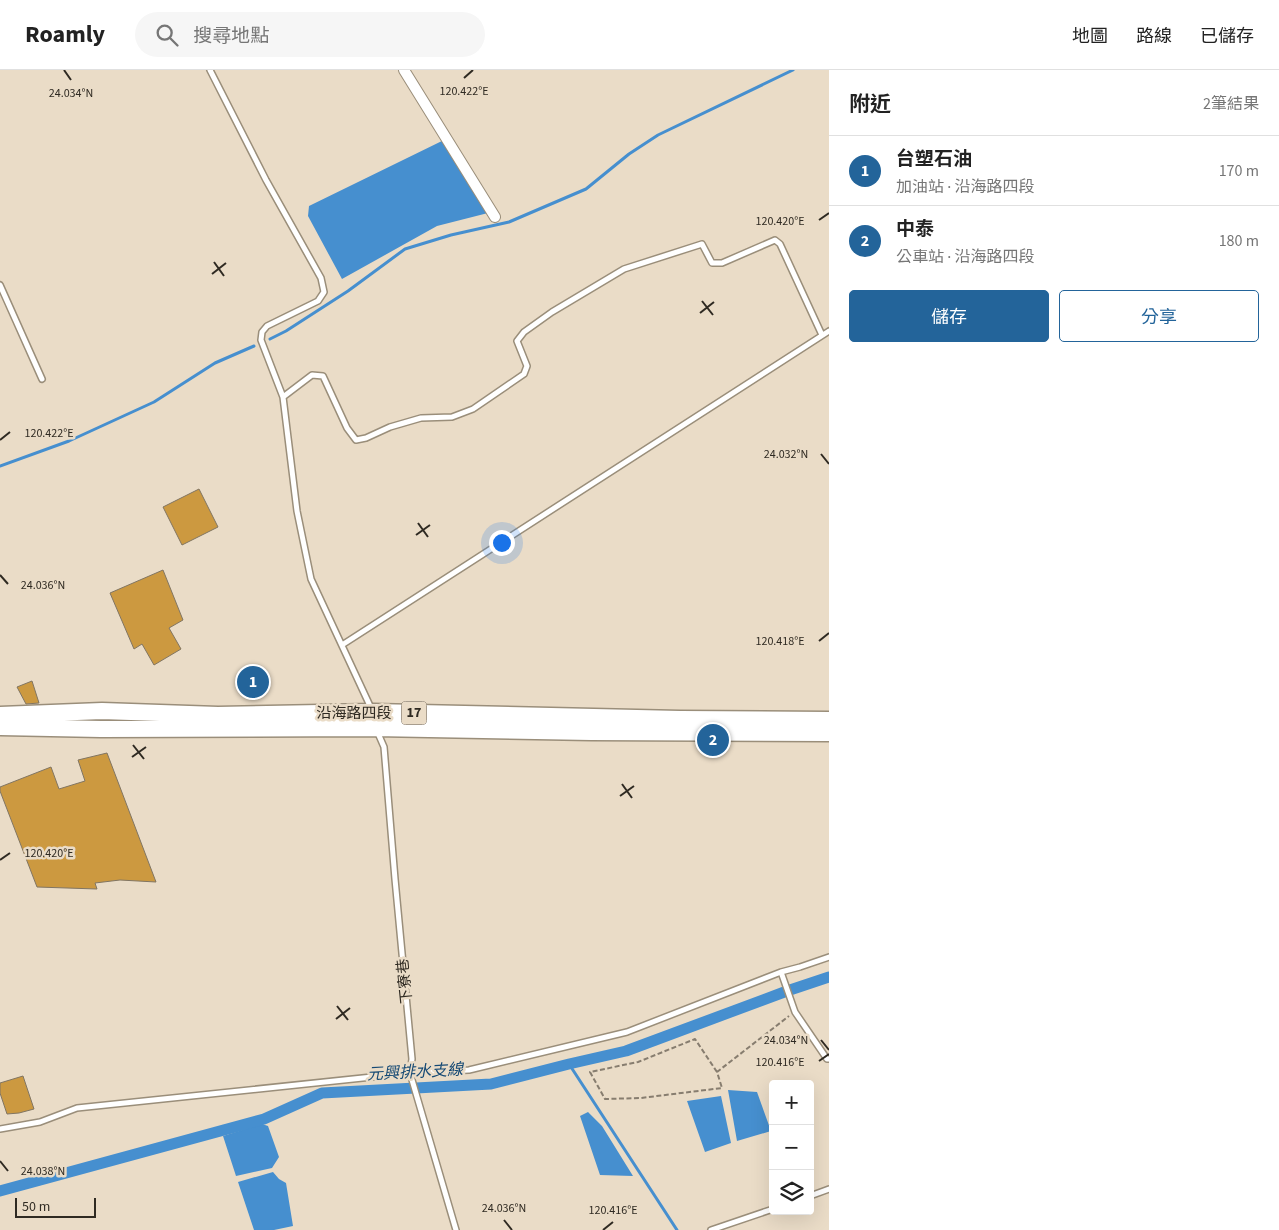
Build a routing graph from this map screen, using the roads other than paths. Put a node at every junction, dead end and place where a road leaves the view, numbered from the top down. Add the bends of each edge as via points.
1 (210, 70) edge
2 (404, 70) edge
3 (494, 217) dead end
4 (0, 285) edge
5 (829, 331) edge
6 (822, 336) junction
7 (42, 379) dead end
8 (283, 397) junction
9 (342, 645) junction
10 (0, 715) edge
11 (374, 720) junction
12 (829, 720) edge
13 (712, 726) junction
14 (0, 727) edge
15 (829, 733) edge
16 (829, 957) edge
17 (781, 972) junction
18 (829, 1059) edge
19 (410, 1073) junction
20 (0, 1129) edge
21 (829, 1189) edge
22 (814, 1195) edge
23 (769, 1210) edge
24 (456, 1230) edge
25 (711, 1230) edge

1 - 8 lane, 下寮巷 via 321,278 324,292 318,301 266,326 262,332 261,340
2 - 3 street
4 - 7 lane
5 - 6 lane
6 - 8 lane via 780,244 775,240 722,263 712,264 702,244 624,269 552,312 517,341 527,366 524,374 473,409 452,417 420,418 356,440 323,376 312,375
6 - 9 lane
8 - 9 lane, 下寮巷 via 307,564
9 - 11 lane, 下寮巷
10 - 11 main road, 沿海路四段 / 17 via 102,710
11 - 13 main road, 沿海路四段 / 17
11 - 14 main road, 沿海路四段 / 17 via 130,729
11 - 19 lane, 下寮巷 via 384,747 412,1059
12 - 13 main road, 沿海路四段 / 17
13 - 15 main road, 沿海路四段 / 17
16 - 17 lane
17 - 18 lane via 795,1012
17 - 19 lane via 627,1032 470,1070
19 - 20 lane via 77,1108 40,1122
19 - 24 lane, 下寮巷
21 - 22 lane
23 - 25 lane

